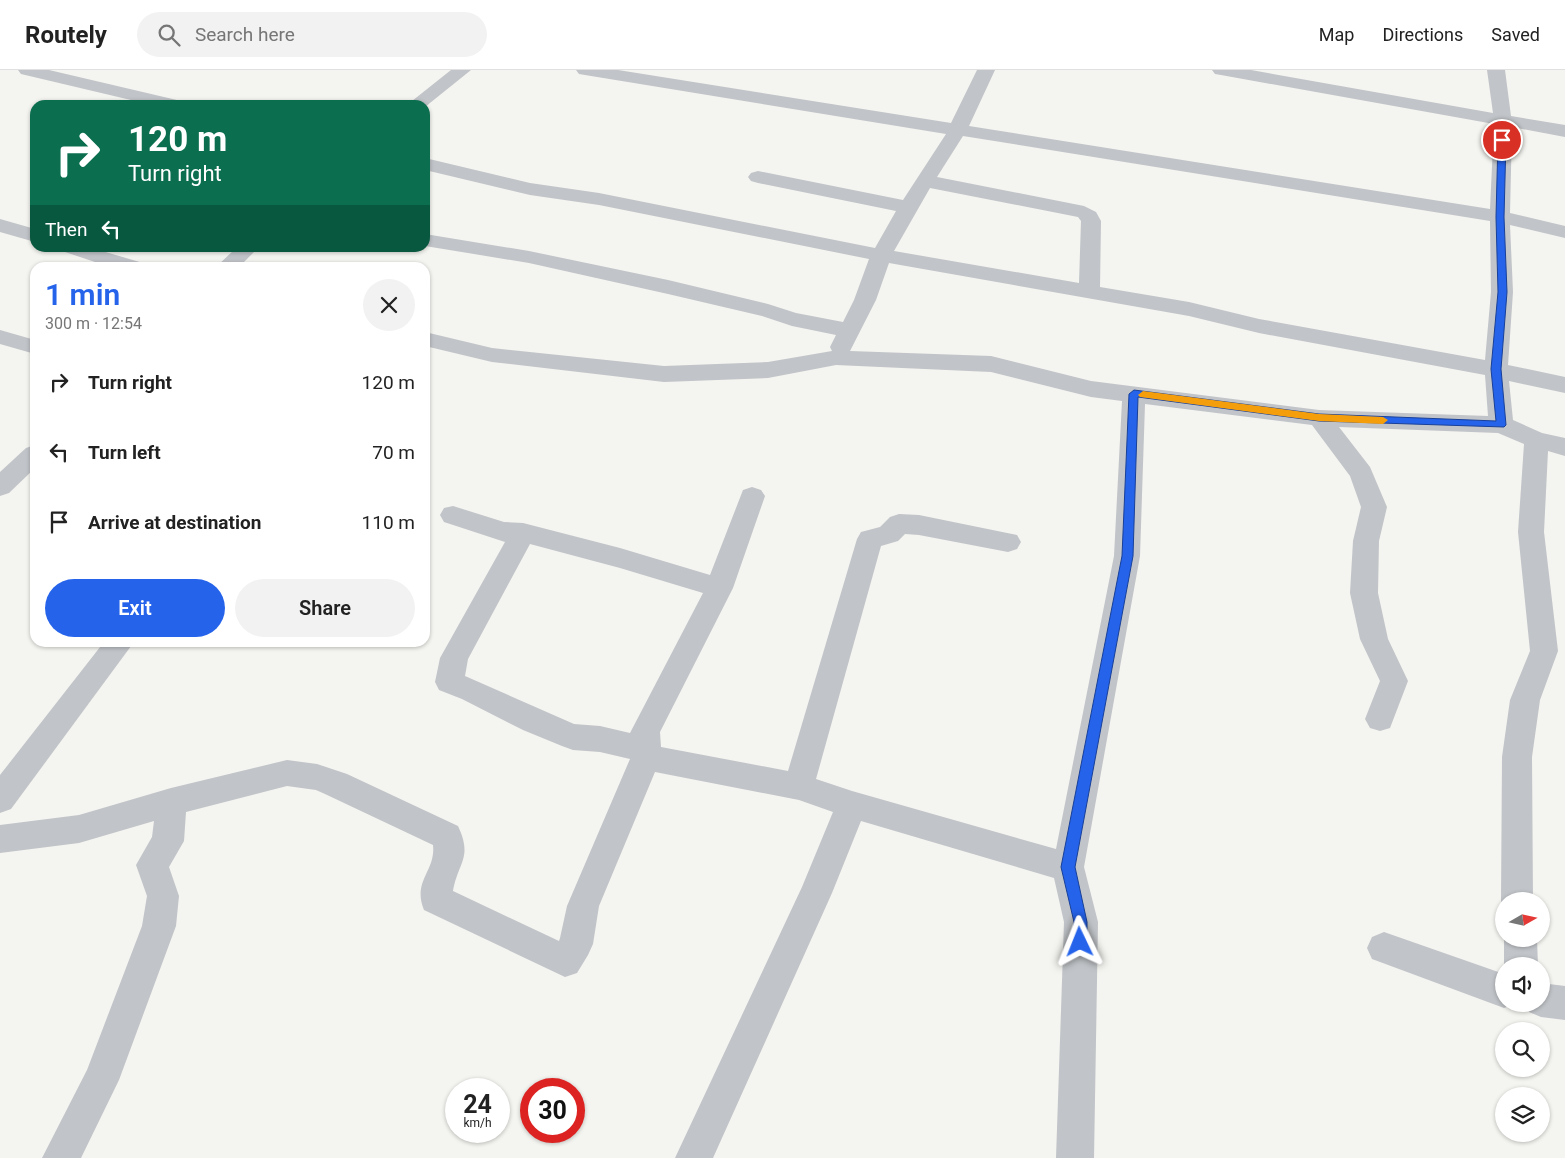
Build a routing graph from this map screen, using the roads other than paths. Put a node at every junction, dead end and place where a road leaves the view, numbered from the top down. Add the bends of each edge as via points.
1 (27, 70) edge
2 (462, 70) edge
3 (585, 70) edge
4 (986, 70) edge
5 (1221, 70) edge
6 (1496, 70) edge
7 (154, 100) edge
8 (423, 100) edge
9 (1503, 121) junction
10 (957, 131) junction
11 (1565, 131) edge
12 (430, 165) edge
13 (758, 177) dead end
14 (925, 180) junction
15 (908, 207) junction
16 (1500, 217) junction
17 (0, 225) edge
18 (1565, 232) edge
19 (30, 234) edge
20 (430, 241) edge
21 (85, 252) edge
22 (243, 252) edge
23 (881, 255) junction
24 (117, 262) edge
25 (232, 262) edge
26 (1089, 292) junction
27 (849, 330) junction
28 (0, 337) edge
29 (430, 341) edge
30 (30, 346) edge
31 (836, 358) junction
32 (1496, 369) junction
33 (1565, 385) edge
34 (1134, 394) junction
35 (1319, 418) junction
36 (1501, 425) junction
37 (1536, 440) junction
38 (1565, 446) edge
39 (30, 459) edge
40 (0, 487) edge
41 (752, 496) dead end
42 (453, 516) dead end
43 (522, 533) junction
44 (1008, 542) dead end
45 (719, 588) junction
46 (116, 647) edge
47 (1380, 719) dead end
48 (645, 744) junction
49 (800, 787) junction
50 (0, 799) edge
51 (171, 802) junction
52 (852, 805) junction
53 (0, 838) edge
54 (1068, 867) junction
55 (1517, 892) edge
56 (1384, 948) dead end
57 (1495, 988) edge
58 (1550, 1001) edge
59 (1565, 1003) edge
60 (61, 1158) edge
61 (694, 1158) edge
62 (1075, 1158) edge

1 - 7 street
2 - 8 street
3 - 10 street
4 - 10 street
5 - 9 street
6 - 9 street
9 - 11 street
9 - 16 street
10 - 14 street
10 - 16 street
12 - 23 street via 530,189
13 - 15 street
14 - 15 street
14 - 26 street via 1084,212 1091,221
15 - 23 street
16 - 18 street
16 - 32 street via 1502,292
17 - 19 street
20 - 27 street via 566,265
21 - 24 street
22 - 25 street
23 - 26 street
23 - 27 street via 865,300
26 - 32 street
27 - 31 street
28 - 30 street
29 - 31 street via 492,355 664,374 768,370
31 - 34 street via 991,364 1091,389
32 - 33 street
32 - 36 street
34 - 35 street
34 - 54 street via 1127,556
35 - 36 street
35 - 47 street via 1360,473 1374,507 1366,541 1364,593 1374,639 1394,681
36 - 37 street
37 - 38 street
37 - 55 street via 1531,532 1544,652 1525,700 1517,757
39 - 40 street
41 - 45 street
42 - 43 street via 503,532
43 - 45 street
43 - 48 street via 454,658 448,682 573,737 600,739 645,750
44 - 49 street via 899,524 889,534 870,539
45 - 48 street
46 - 50 street
48 - 49 street
48 - 51 street via 583,906 576,944 565,961 436,899 435,890 449,851 447,836 336,784 317,777 287,773
49 - 52 street
51 - 53 street via 79,829
51 - 60 street via 168,841 152,865 163,896 159,926 101,1080
52 - 54 street
52 - 61 street via 816,893
54 - 62 street via 1080,922
56 - 57 street
58 - 59 street

